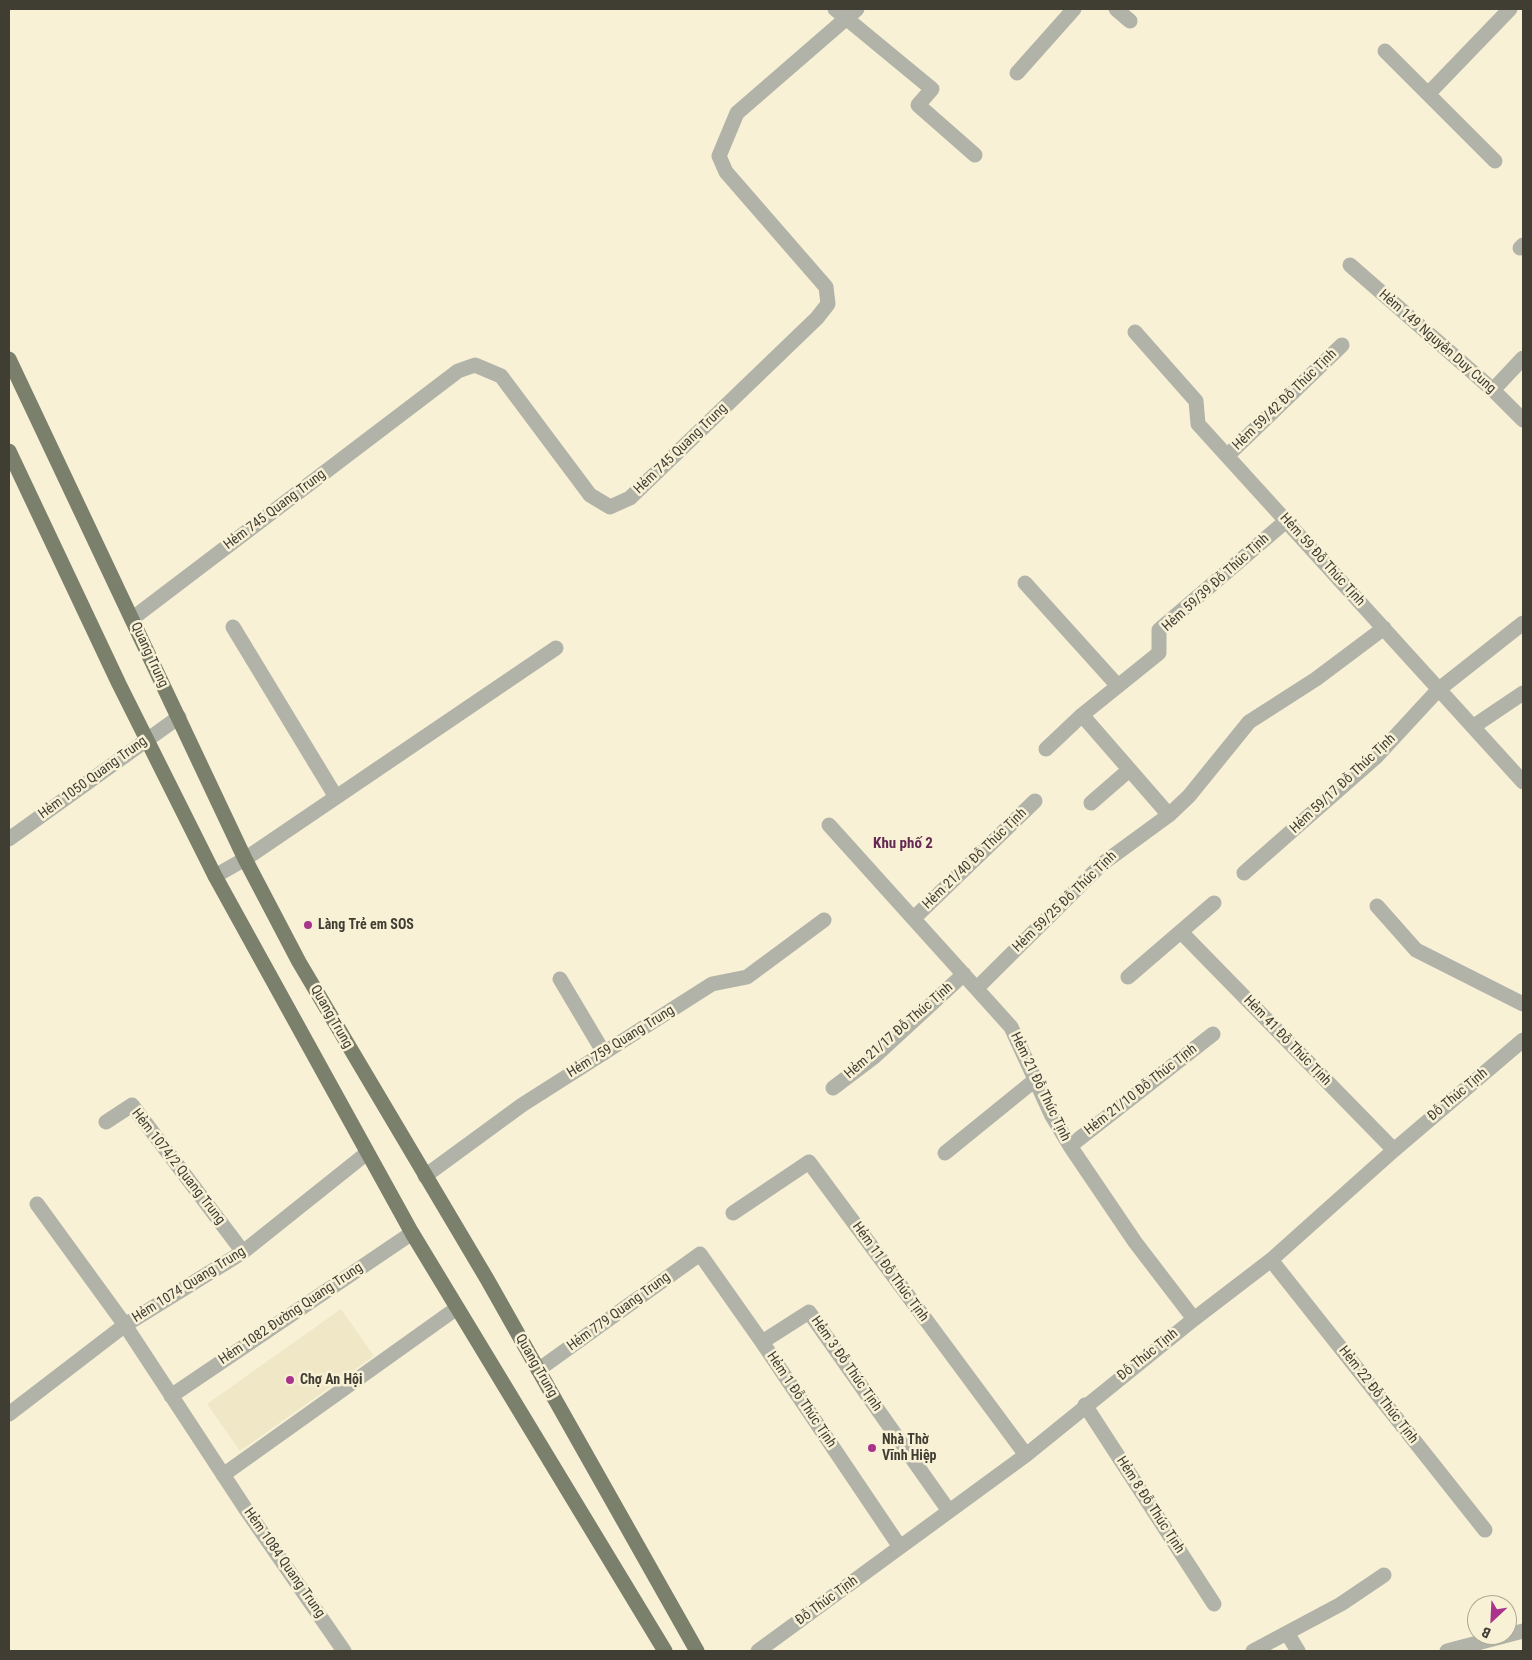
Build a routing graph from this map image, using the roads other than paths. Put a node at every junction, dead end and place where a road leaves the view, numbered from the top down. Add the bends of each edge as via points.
1 (835, 9) edge
2 (857, 9) edge
3 (1074, 9) edge
4 (1116, 9) edge
5 (1510, 9) edge
6 (846, 20) junction
7 (1130, 21) dead end
8 (1385, 51) dead end
9 (1017, 73) dead end
10 (1430, 94) junction
11 (975, 155) dead end
12 (1495, 161) dead end
13 (1350, 265) dead end
14 (1135, 332) dead end
15 (1342, 345) dead end
16 (1523, 358) edge
17 (9, 359) edge
18 (1493, 390) junction
19 (1523, 420) edge
20 (9, 451) edge
21 (1228, 456) junction
22 (1286, 521) junction
23 (1025, 583) dead end
24 (133, 618) junction
25 (1523, 623) edge
26 (233, 627) dead end
27 (1384, 628) junction
28 (556, 648) dead end
29 (1118, 686) junction
30 (1438, 690) junction
31 (1523, 693) edge
32 (1082, 715) junction
33 (179, 717) junction
34 (1474, 726) junction
35 (146, 739) junction
36 (1046, 749) dead end
37 (1129, 770) junction
38 (1523, 782) edge
39 (336, 797) junction
40 (1035, 801) dead end
41 (1091, 803) dead end
42 (1169, 814) junction
43 (829, 825) dead end
44 (9, 840) edge
45 (245, 859) junction
46 (1244, 873) dead end
47 (215, 876) junction
48 (1214, 903) dead end
49 (1377, 906) dead end
50 (914, 918) junction
51 (824, 920) dead end
52 (1181, 932) junction
53 (964, 974) junction
54 (1128, 977) dead end
55 (560, 979) dead end
56 (977, 988) junction
57 (1523, 1004) edge
58 (1213, 1034) dead end
59 (1523, 1040) edge
60 (604, 1053) junction
61 (1035, 1080) junction
62 (833, 1088) dead end
63 (106, 1122) dead end
64 (1070, 1146) junction
65 (1394, 1150) junction
66 (367, 1153) junction
67 (945, 1153) dead end
68 (425, 1176) junction
69 (37, 1204) dead end
70 (733, 1213) dead end
71 (412, 1233) junction
72 (243, 1252) junction
73 (700, 1254) joint
74 (1271, 1260) junction
75 (457, 1308) junction
76 (1194, 1319) junction
77 (126, 1325) junction
78 (762, 1342) junction
79 (538, 1370) junction
80 (171, 1396) junction
81 (1085, 1405) junction
82 (9, 1414) edge
83 (1026, 1455) junction
84 (223, 1475) junction
85 (949, 1511) junction
86 (1485, 1530) dead end
87 (900, 1547) junction
88 (1384, 1574) dead end
89 (1214, 1604) dead end
90 (1523, 1631) edge
91 (1287, 1633) junction
92 (344, 1651) edge
93 (665, 1651) edge
94 (698, 1651) edge
95 (758, 1651) edge
96 (1253, 1651) edge
97 (1298, 1651) edge
98 (1446, 1651) edge

1 - 6 street
2 - 6 street, Hẻm 745 Quang Trung
3 - 9 street
4 - 7 street
5 - 10 street
6 - 11 street via 932,89 918,105
6 - 24 street, Hẻm 745 Quang Trung via 736,113 719,156 726,172 826,287 828,304 630,498 610,507 590,496 500,376 475,365 458,371
8 - 10 street
10 - 12 street
13 - 18 street, Hẻm 149 Nguyễn Duy Cung
14 - 21 street, Hẻm 59 Đỗ Thúc Tịnh via 1196,401 1198,424
15 - 21 street, Hẻm 59/42 Đỗ Thúc Tịnh
16 - 18 street
17 - 24 main road, Quang Trung
18 - 19 street, Hẻm 149 Nguyễn Duy Cung
20 - 35 main road
21 - 22 street, Hẻm 59 Đỗ Thúc Tịnh
22 - 27 street, Hẻm 59 Đỗ Thúc Tịnh
22 - 29 street, Hẻm 59/39 Đỗ Thúc Tịnh via 1159,630 1159,653
23 - 29 street
24 - 33 main road, Quang Trung
25 - 30 street, Hẻm 59/17 Đỗ Thúc Tịnh
26 - 39 street
27 - 30 street, Hẻm 59 Đỗ Thúc Tịnh
27 - 42 street, Hẻm 59/25 Đỗ Thúc Tịnh via 1316,679 1249,722 1189,796
28 - 39 street
29 - 32 street, Hẻm 59/39 Đỗ Thúc Tịnh
30 - 34 street, Hẻm 59 Đỗ Thúc Tịnh
30 - 46 street, Hẻm 59/17 Đỗ Thúc Tịnh via 1377,756
31 - 34 street
32 - 36 street, Hẻm 59/39 Đỗ Thúc Tịnh
32 - 37 street
33 - 35 street, Hẻm 1050 Quang Trung
33 - 45 main road, Quang Trung
34 - 38 street, Hẻm 59 Đỗ Thúc Tịnh
35 - 44 street, Hẻm 1050 Quang Trung
35 - 47 main road
37 - 41 street
37 - 42 street
39 - 45 street
40 - 50 street, Hẻm 21/40 Đỗ Thúc Tịnh
42 - 56 street, Hẻm 59/25 Đỗ Thúc Tịnh via 1102,864
43 - 50 street, Hẻm 21 Đỗ Thúc Tịnh
45 - 47 street
45 - 68 main road, Quang Trung via 299,962
47 - 66 main road
48 - 52 street
49 - 57 street via 1416,950
50 - 53 street, Hẻm 21 Đỗ Thúc Tịnh
51 - 60 street, Hẻm 759 Quang Trung via 747,977 712,984
52 - 54 street
52 - 65 street, Hẻm 41 Đỗ Thúc Tịnh
53 - 56 street, Hẻm 21 Đỗ Thúc Tịnh
53 - 62 street, Hẻm 21/17 Đỗ Thúc Tịnh via 874,1057
55 - 60 street
56 - 61 street, Hẻm 21 Đỗ Thúc Tịnh via 1011,1027
58 - 64 street, Hẻm 21/10 Đỗ Thúc Tịnh
59 - 65 street, Đỗ Thúc Tịnh
60 - 68 street, Hẻm 759 Quang Trung via 522,1105
61 - 64 street, Hẻm 21 Đỗ Thúc Tịnh
61 - 67 street
63 - 72 street, Hẻm 1074/2 Quang Trung via 132,1105
64 - 76 street, Hẻm 21 Đỗ Thúc Tịnh via 1135,1242
65 - 74 street, Đỗ Thúc Tịnh
66 - 71 main road
66 - 72 street, Hẻm 1074 Quang Trung
68 - 79 main road, Quang Trung
69 - 77 street, Hẻm 1084 Quang Trung
70 - 83 street, Hẻm 11 Đỗ Thúc Tịnh via 809,1162
71 - 75 main road
71 - 80 street, Hẻm 1082 Đường Quang Trung
72 - 77 street, Hẻm 1074 Quang Trung
73 - 78 street, Hẻm 1 Đỗ Thúc Tịnh
73 - 79 street, Hẻm 779 Quang Trung
74 - 76 street, Đỗ Thúc Tịnh
74 - 86 street, Hẻm 22 Đỗ Thúc Tịnh
75 - 84 street
75 - 93 main road
76 - 81 street, Đỗ Thúc Tịnh
77 - 80 street, Hẻm 1084 Quang Trung
77 - 82 street, Hẻm 1074 Quang Trung
78 - 85 street, Hẻm 3 Đỗ Thúc Tịnh via 809,1312
78 - 87 street, Hẻm 1 Đỗ Thúc Tịnh
79 - 94 main road, Quang Trung
80 - 84 street, Hẻm 1084 Quang Trung
81 - 83 street, Đỗ Thúc Tịnh
81 - 89 street, Hẻm 8 Đỗ Thúc Tịnh
83 - 85 street, Đỗ Thúc Tịnh
84 - 92 street, Hẻm 1084 Quang Trung
85 - 87 street, Đỗ Thúc Tịnh
87 - 95 street, Đỗ Thúc Tịnh
88 - 91 street via 1341,1604
90 - 98 street
91 - 96 street
91 - 97 street

